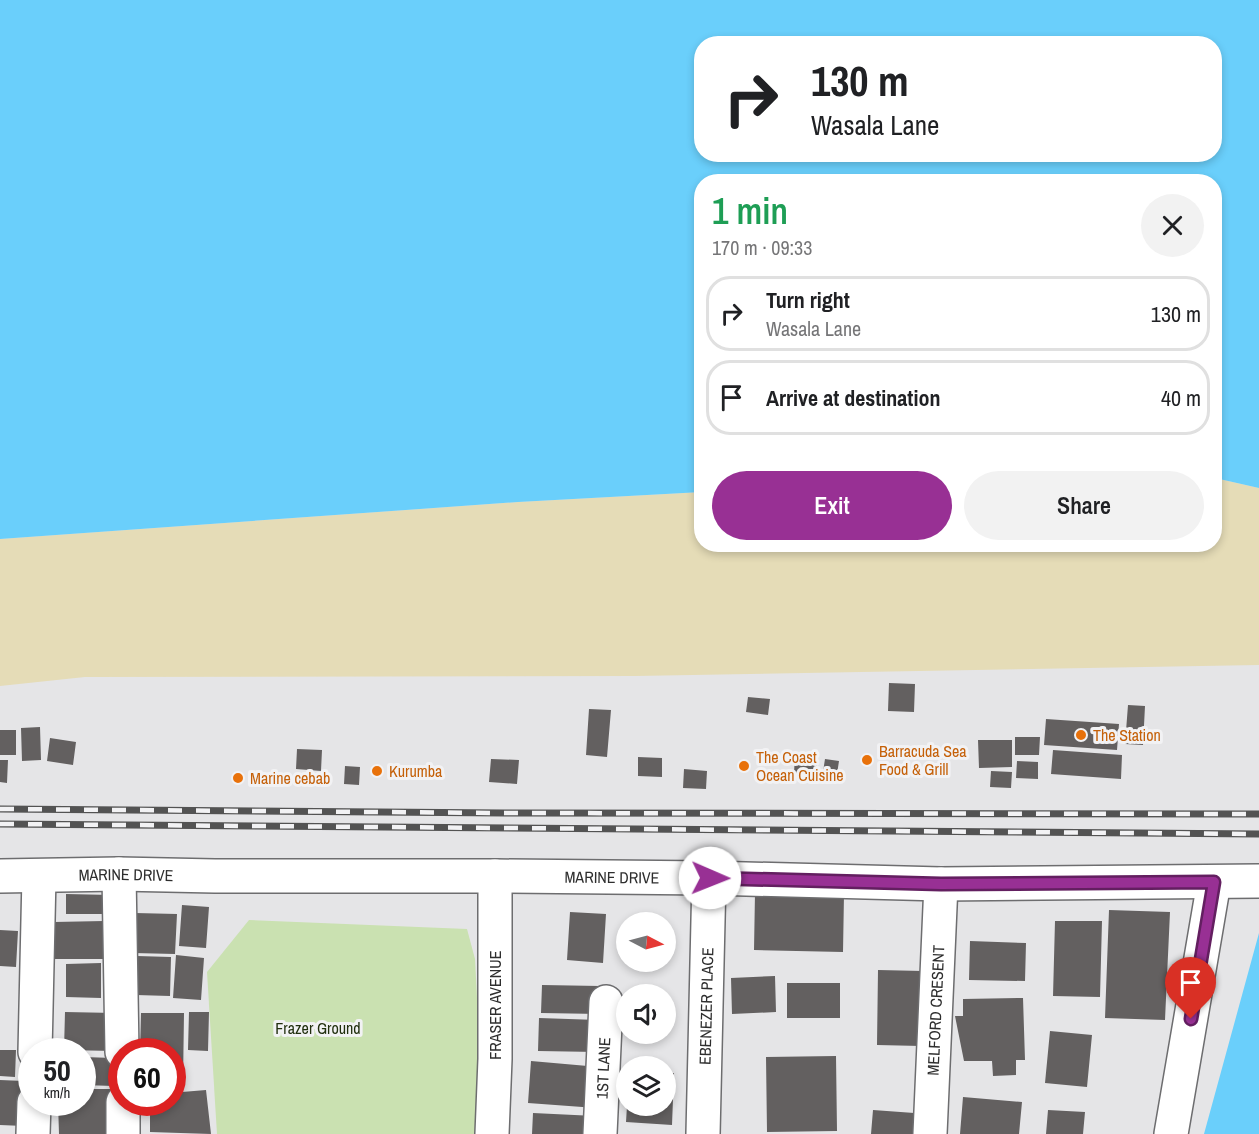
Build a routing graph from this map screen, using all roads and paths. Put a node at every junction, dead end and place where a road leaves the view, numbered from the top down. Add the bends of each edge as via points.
1 (119, 874) junction
2 (0, 876) edge
3 (39, 876) junction
4 (495, 876) junction
5 (710, 878) junction
6 (1255, 881) edge
7 (1214, 882) junction
8 (941, 884) junction
9 (606, 1002) dead end
10 (35, 1038) edge
11 (122, 1038) edge
12 (34, 1116) edge
13 (123, 1116) edge
14 (33, 1134) edge
15 (123, 1134) edge
16 (492, 1134) edge
17 (600, 1134) edge
18 (703, 1134) edge
19 (930, 1134) edge
20 (1171, 1134) edge

1 - 3 street, MARINE DRIVE
1 - 4 street, MARINE DRIVE
1 - 11 street
2 - 3 street, MARINE DRIVE
3 - 10 street
4 - 5 street, MARINE DRIVE
4 - 16 street, FRASER AVENUE
5 - 8 street, MARINE DRIVE
5 - 18 street, EBENEZER PLACE
6 - 7 street, MARINE DRIVE
7 - 8 street, MARINE DRIVE
7 - 20 street
8 - 19 street, MELFORD CRESENT
9 - 17 street, 1ST LANE
12 - 14 street
13 - 15 street

